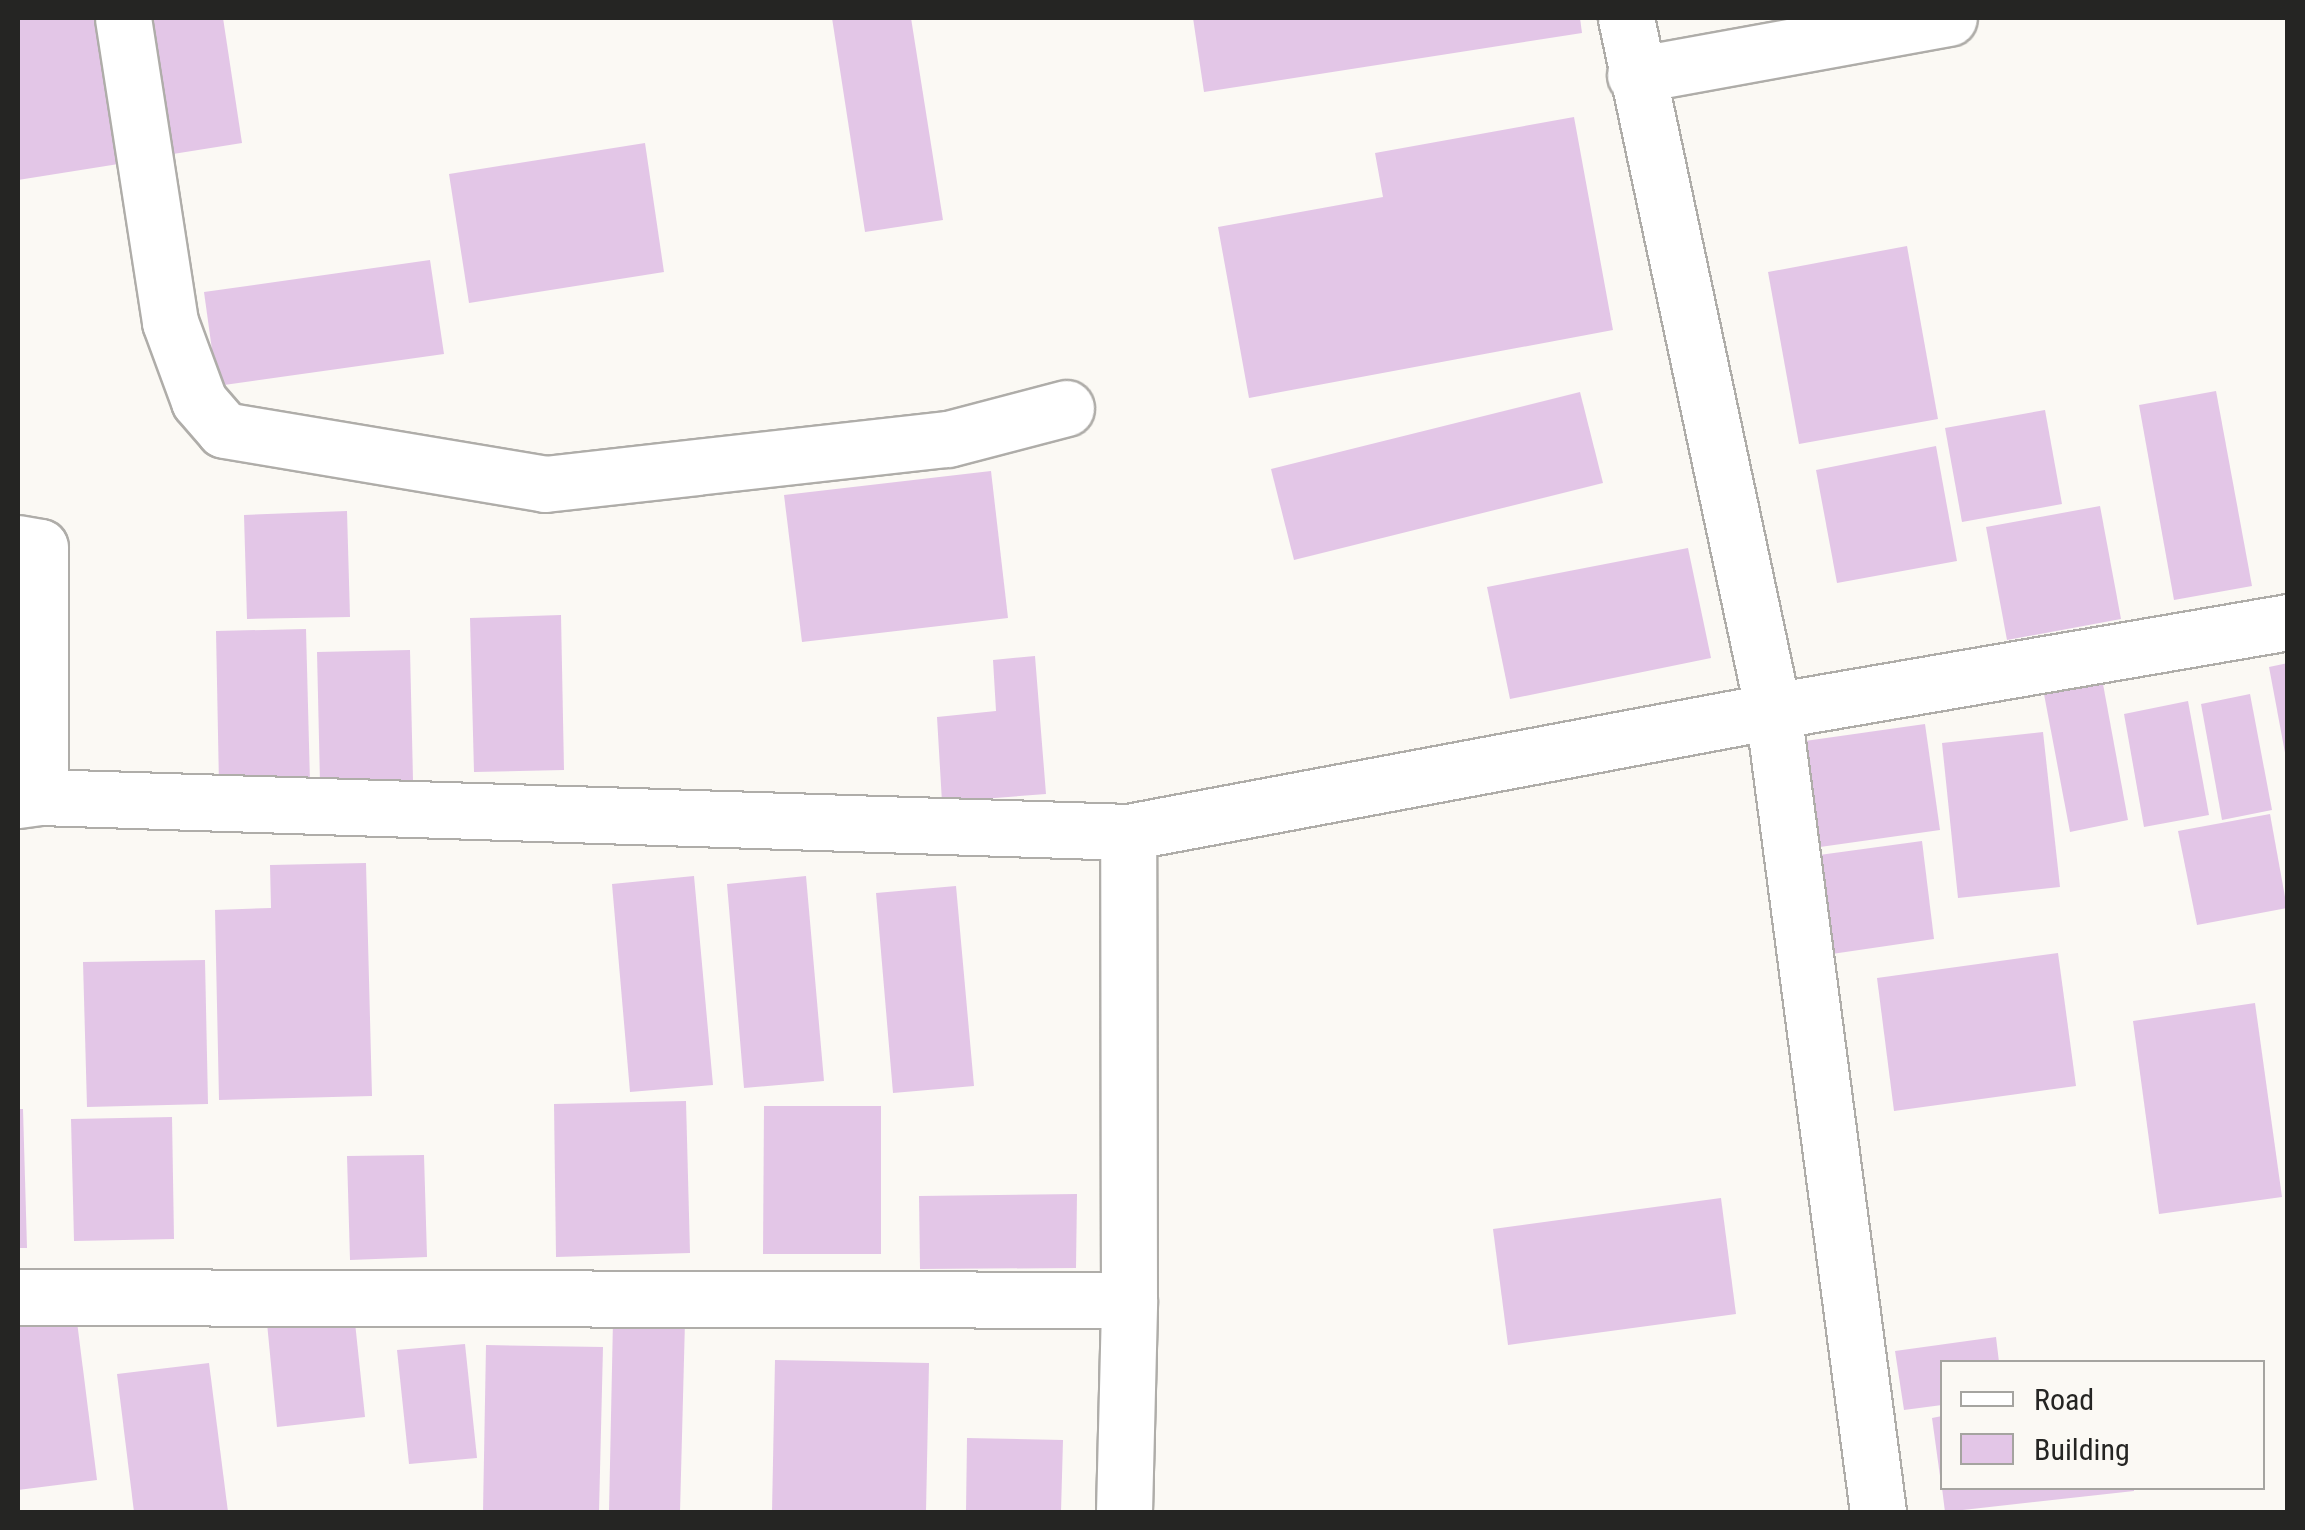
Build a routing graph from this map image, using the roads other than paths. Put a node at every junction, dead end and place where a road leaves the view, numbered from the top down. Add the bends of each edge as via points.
1 (123, 18) edge
2 (1626, 18) edge
3 (1949, 18) edge
4 (1634, 75) junction
5 (1066, 408) dead end
6 (18, 543) edge
7 (2288, 622) edge
8 (1773, 711) junction
9 (29, 799) edge
10 (1128, 832) junction
11 (18, 1297) edge
12 (1129, 1300) junction
13 (1124, 1512) edge
14 (1878, 1512) edge

1 - 5 street via 170,322 199,401 224,430 545,484 948,438
2 - 4 street
3 - 4 street
4 - 8 street
6 - 9 street via 40,547
7 - 8 street
8 - 10 street
8 - 14 street
9 - 10 street
10 - 12 street
11 - 12 street
12 - 13 street

